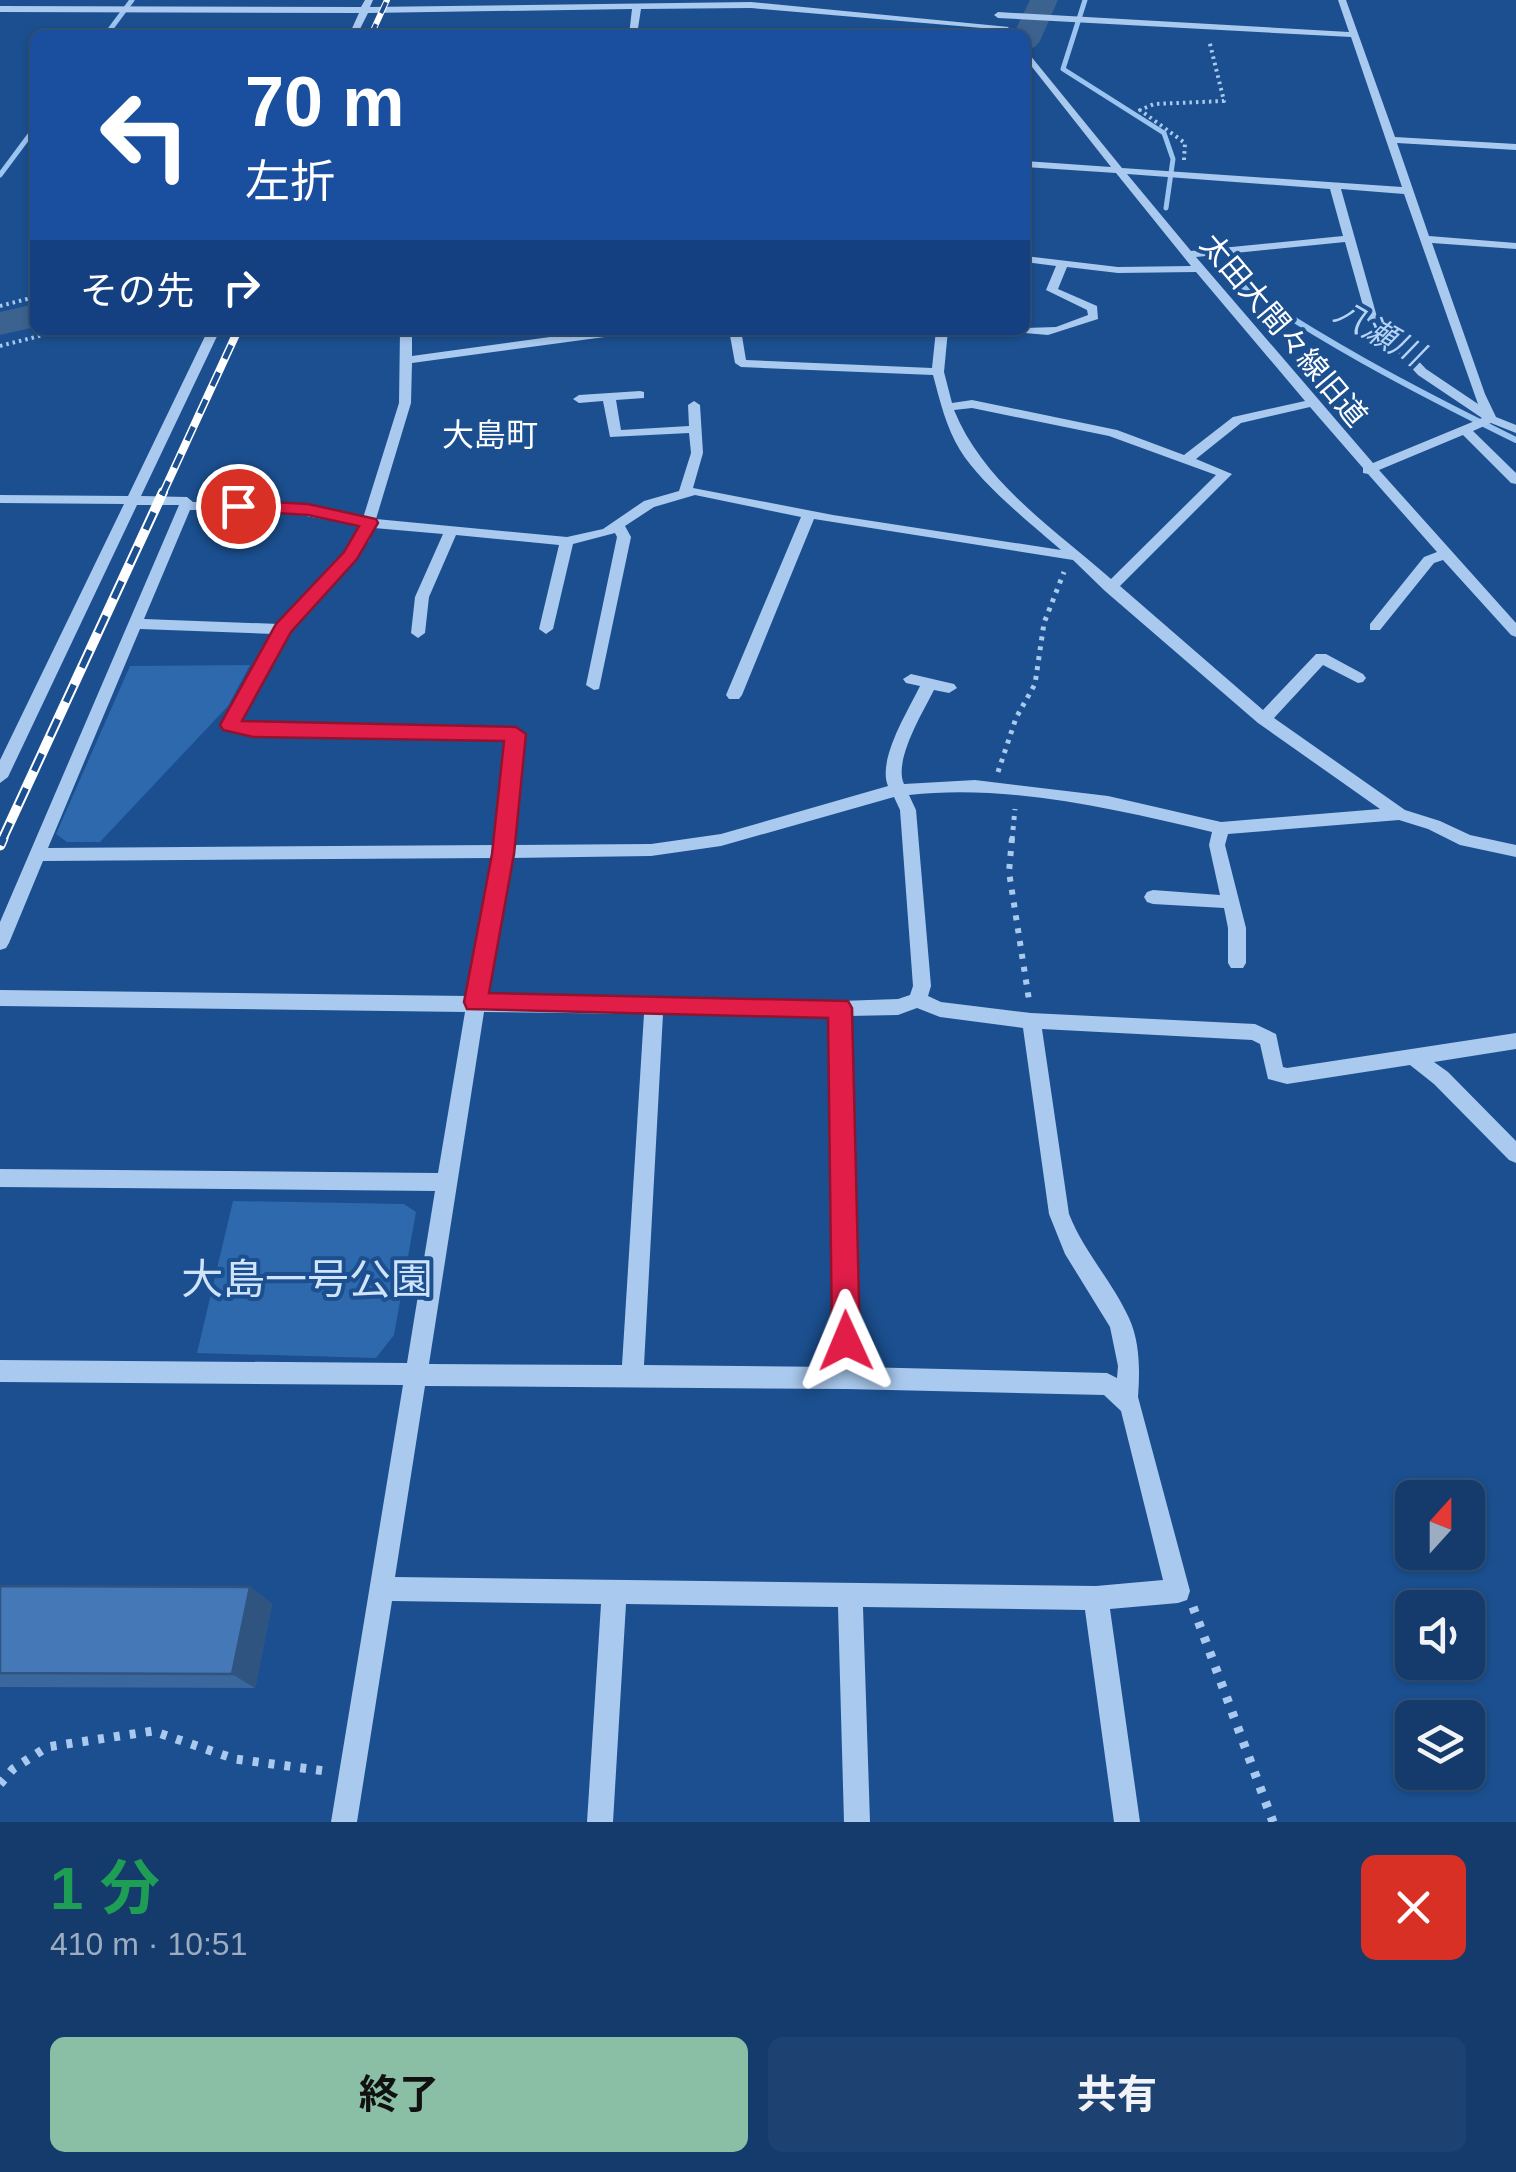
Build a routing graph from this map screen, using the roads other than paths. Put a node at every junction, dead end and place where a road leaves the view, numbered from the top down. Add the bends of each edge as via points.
1 (123, 0) edge
2 (986, 0) edge
3 (1342, 0) edge
4 (752, 2) edge
5 (522, 4) edge
6 (367, 5) edge
7 (636, 7) junction
8 (0, 9) edge
9 (116, 10) junction
10 (998, 16) junction
11 (355, 30) edge
12 (633, 30) edge
13 (982, 30) edge
14 (1008, 30) edge
15 (1354, 35) junction
16 (1030, 62) edge
17 (1393, 140) junction
18 (1516, 147) edge
19 (1030, 164) edge
20 (1116, 168) junction
21 (1335, 187) junction
22 (1409, 191) junction
23 (1350, 238) junction
24 (1428, 239) junction
25 (1516, 246) edge
26 (1188, 255) junction
27 (1030, 260) edge
28 (1062, 263) junction
29 (1199, 270) junction
30 (1030, 333) edge
31 (212, 335) edge
32 (406, 335) edge
33 (590, 335) edge
34 (737, 335) edge
35 (942, 335) edge
36 (407, 360) junction
37 (938, 372) junction
38 (640, 395) dead end
39 (609, 397) junction
40 (579, 399) dead end
41 (1312, 403) junction
42 (694, 405) dead end
43 (948, 407) junction
44 (1490, 418) junction
45 (694, 429) junction
46 (1516, 429) edge
47 (1470, 430) junction
48 (1186, 460) junction
49 (1368, 470) junction
50 (1516, 480) edge
51 (678, 493) junction
52 (0, 498) edge
53 (134, 499) junction
54 (187, 501) dead end
55 (809, 514) junction
56 (370, 523) junction
57 (618, 526) junction
58 (452, 529) junction
59 (567, 541) junction
60 (1446, 554) junction
61 (1072, 556) junction
62 (1110, 588) junction
63 (135, 624) junction
64 (1375, 626) dead end
65 (283, 629) junction
66 (546, 629) dead end
67 (1516, 632) edge
68 (418, 634) dead end
69 (1358, 678) dead end
70 (594, 685) dead end
71 (949, 688) dead end
72 (734, 695) dead end
73 (1264, 719) junction
74 (0, 777) edge
75 (898, 790) junction
76 (1399, 814) junction
77 (1221, 828) junction
78 (1516, 852) edge
79 (503, 854) junction
80 (36, 855) junction
81 (1153, 897) dead end
82 (1230, 902) junction
83 (0, 943) edge
84 (1236, 963) dead end
85 (0, 998) edge
86 (918, 1000) junction
87 (476, 1002) junction
88 (654, 1004) junction
89 (840, 1008) junction
90 (1032, 1021) junction
91 (1516, 1041) edge
92 (1413, 1057) junction
93 (1516, 1154) edge
94 (0, 1178) edge
95 (449, 1182) junction
96 (0, 1372) edge
97 (416, 1376) junction
98 (632, 1376) junction
99 (847, 1378) junction
100 (1127, 1398) junction
101 (381, 1590) junction
102 (614, 1594) junction
103 (850, 1597) junction
104 (1096, 1598) junction
105 (344, 1822) edge
106 (600, 1822) edge
107 (858, 1822) edge
108 (1127, 1822) edge

1 - 9 street
2 - 10 street
3 - 15 street
4 - 7 street
4 - 13 street
5 - 6 street
5 - 7 street
6 - 9 street
6 - 11 street
7 - 12 street
8 - 9 street
10 - 14 street
10 - 15 street
15 - 17 street
16 - 20 street, 太田大間々線旧道
17 - 18 street
17 - 22 street
19 - 20 street
20 - 21 street
20 - 26 street, 太田大間々線旧道
21 - 22 street
21 - 23 street
22 - 24 street
23 - 26 street
23 - 44 street via 1371,318 1422,372
24 - 25 street
24 - 44 street
26 - 29 street, 太田大間々線旧道
27 - 28 street
28 - 29 street
28 - 30 street via 1052,290 1085,302 1094,316 1056,333
29 - 41 street, 太田大間々線旧道
31 - 53 street
32 - 36 street
33 - 36 street
34 - 37 street via 741,363
35 - 37 street
36 - 56 street via 405,403
37 - 43 street
38 - 39 street
39 - 40 street
39 - 45 street via 615,434
41 - 48 street via 1237,420
41 - 49 street, 太田大間々線旧道
42 - 45 street
43 - 48 street via 972,404 1112,432
43 - 61 street via 968,450
44 - 46 street
44 - 47 street
45 - 51 street via 697,453
47 - 49 street
47 - 50 street
48 - 62 street via 1224,474
49 - 60 street, 太田大間々線旧道
51 - 55 street via 710,492
51 - 57 street
52 - 53 street
53 - 54 street
53 - 74 street
55 - 61 street
55 - 72 street
56 - 58 street
56 - 63 street via 273,506 185,506
56 - 65 street via 351,555
57 - 59 street
57 - 70 street via 624,537
58 - 59 street
58 - 68 street via 422,597
59 - 66 street
60 - 64 street via 1430,560
60 - 67 street, 太田大間々線旧道
61 - 62 street
62 - 73 street
63 - 65 street
63 - 80 street
65 - 79 street via 230,725 516,734
69 - 73 street via 1321,658
71 - 75 street via 920,681 893,762
73 - 76 street
75 - 77 street via 975,786 1108,802
75 - 79 street via 690,845
75 - 86 street via 908,810
76 - 77 street
76 - 78 street via 1466,842
77 - 82 street via 1217,845
79 - 80 street
79 - 87 street
80 - 83 street
81 - 82 street
82 - 84 street
85 - 87 street
86 - 89 street
86 - 90 street via 940,1010
87 - 88 street
87 - 95 street
88 - 89 street
88 - 98 street
89 - 99 street
90 - 92 street via 1255,1032 1269,1040 1275,1072 1287,1076
90 - 100 street via 1060,1214 1120,1323
91 - 92 street
92 - 93 street
94 - 95 street
95 - 97 street
96 - 97 street
97 - 98 street
97 - 101 street
98 - 99 street
99 - 100 street via 1106,1384
100 - 104 street via 1178,1592
101 - 102 street
101 - 105 street
102 - 103 street
102 - 106 street
103 - 104 street
103 - 107 street
104 - 108 street

